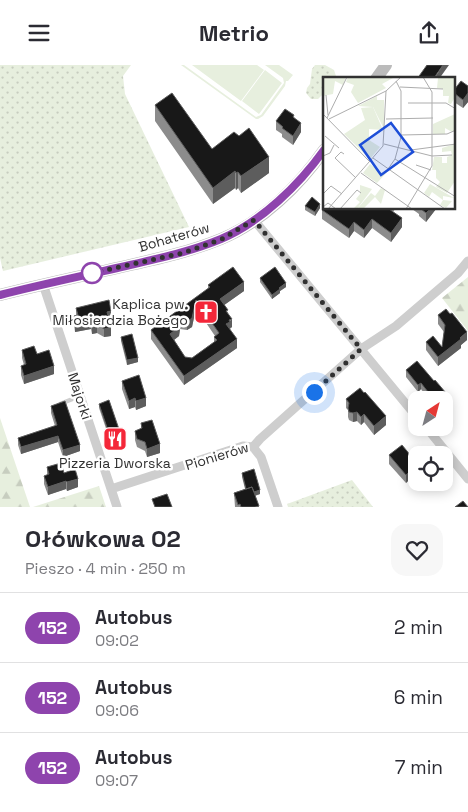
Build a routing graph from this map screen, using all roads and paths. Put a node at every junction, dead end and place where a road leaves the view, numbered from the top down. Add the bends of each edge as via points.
1 (386, 65) edge
2 (377, 77) edge
3 (323, 152) edge
4 (254, 220) junction
5 (468, 261) edge
6 (43, 284) junction
7 (0, 295) edge
8 (361, 349) junction
9 (80, 396) junction
10 (53, 406) edge
11 (408, 406) edge
12 (434, 436) edge
13 (253, 447) junction
14 (467, 474) edge
15 (111, 489) junction
16 (117, 507) edge
17 (278, 507) edge

1 - 2 street
3 - 4 street, Bohaterów via 282,199
4 - 6 street, Bohaterów via 222,239 183,253
4 - 8 street
5 - 8 street, Pionierów via 396,326
6 - 7 street, Bohaterów
6 - 9 street, Majorki
8 - 11 street
8 - 13 street, Pionierów
9 - 10 lane
9 - 15 street, Majorki
12 - 14 street
13 - 15 street, Pionierów via 243,446
13 - 17 street via 260,457
15 - 16 street, Majorki

